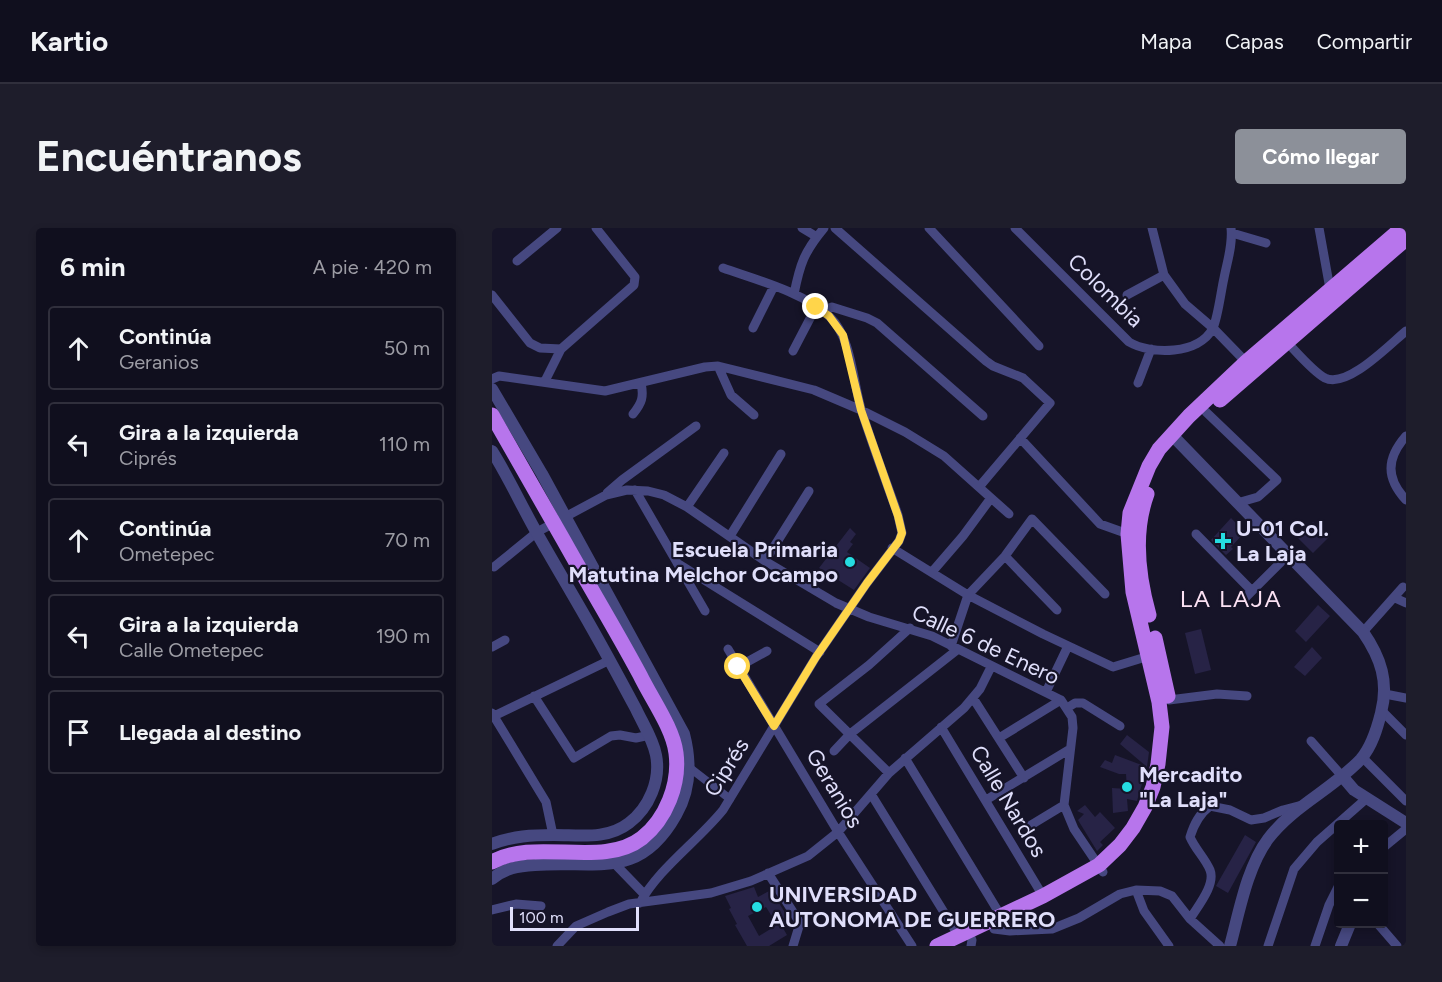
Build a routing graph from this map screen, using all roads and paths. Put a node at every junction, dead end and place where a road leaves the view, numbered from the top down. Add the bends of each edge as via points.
1 (557, 228) edge
2 (596, 228) edge
3 (802, 228) edge
4 (824, 228) edge
5 (836, 228) edge
6 (929, 228) edge
7 (1015, 228) edge
8 (1152, 228) edge
9 (1319, 228) edge
10 (1402, 228) edge
11 (1231, 230) edge
12 (817, 237) junction
13 (1406, 239) edge
14 (1266, 243) dead end
15 (517, 261) dead end
16 (723, 268) dead end
17 (1164, 275) junction
18 (774, 286) junction
19 (1330, 289) junction
20 (794, 294) junction
21 (492, 295) edge
22 (1127, 295) dead end
23 (819, 309) junction
24 (753, 328) dead end
25 (1213, 328) junction
26 (1405, 333) edge
27 (1283, 337) junction
28 (1039, 346) dead end
29 (561, 349) junction
30 (1151, 349) junction
31 (793, 351) dead end
32 (1246, 362) junction
33 (718, 366) junction
34 (492, 379) edge
35 (546, 381) junction
36 (641, 383) junction
37 (1138, 383) dead end
38 (492, 389) edge
39 (861, 410) junction
40 (1206, 412) junction
41 (633, 414) dead end
42 (492, 415) edge
43 (754, 415) dead end
44 (983, 416) dead end
45 (696, 426) dead end
46 (492, 433) edge
47 (1406, 436) edge
48 (1020, 438) junction
49 (1175, 438) junction
50 (492, 451) edge
51 (724, 453) dead end
52 (781, 454) dead end
53 (979, 487) junction
54 (635, 490) junction
55 (809, 491) dead end
56 (606, 495) junction
57 (991, 498) junction
58 (1406, 500) edge
59 (1237, 503) junction
60 (687, 507) junction
61 (1009, 514) dead end
62 (550, 524) junction
63 (1128, 534) junction
64 (1196, 534) dead end
65 (730, 536) junction
66 (892, 549) junction
67 (1288, 555) junction
68 (1005, 556) junction
69 (765, 561) junction
70 (677, 563) junction
71 (494, 567) dead end
72 (932, 572) junction
73 (1403, 587) dead end
74 (1252, 591) junction
75 (1105, 594) dead end
76 (968, 595) junction
77 (1244, 598) dead end
78 (1395, 598) junction
79 (1406, 603) edge
80 (849, 609) junction
81 (1056, 610) dead end
82 (705, 611) dead end
83 (910, 628) junction
84 (1364, 632) junction
85 (506, 640) dead end
86 (1068, 646) junction
87 (492, 647) edge
88 (954, 648) junction
89 (728, 649) dead end
90 (767, 651) dead end
91 (820, 652) junction
92 (1149, 656) junction
93 (610, 660) junction
94 (738, 667) junction
95 (991, 667) junction
96 (649, 670) junction
97 (1046, 692) junction
98 (649, 693) junction
99 (1384, 694) junction
100 (534, 696) junction
101 (1247, 696) dead end
102 (973, 698) junction
103 (1406, 698) edge
104 (1169, 700) junction
105 (1064, 704) junction
106 (1382, 711) junction
107 (493, 716) edge
108 (774, 726) junction
109 (1120, 726) dead end
110 (941, 727) junction
111 (850, 734) junction
112 (650, 735) junction
113 (1406, 735) edge
114 (999, 738) junction
115 (1311, 741) dead end
116 (1070, 749) junction
117 (834, 751) dead end
118 (1362, 757) junction
119 (906, 758) junction
120 (690, 768) junction
121 (889, 773) junction
122 (1342, 776) junction
123 (1024, 778) junction
124 (871, 794) junction
125 (1367, 798) junction
126 (730, 799) junction
127 (986, 800) junction
128 (1406, 801) edge
129 (1064, 805) junction
130 (1302, 805) junction
131 (1406, 823) edge
132 (1031, 825) dead end
133 (1406, 829) edge
134 (838, 832) junction
135 (553, 835) junction
136 (1388, 843) edge
137 (492, 844) edge
138 (492, 854) edge
139 (492, 862) edge
140 (615, 864) junction
141 (1101, 869) junction
142 (768, 873) junction
143 (492, 879) edge
144 (1136, 890) junction
145 (1334, 895) edge
146 (1043, 896) junction
147 (642, 899) junction
148 (542, 906) dead end
149 (492, 910) edge
150 (1190, 919) junction
151 (998, 922) junction
152 (1348, 928) edge
153 (1381, 928) edge
154 (965, 940) edge
155 (1393, 945) edge
156 (557, 946) edge
157 (793, 946) edge
158 (912, 946) edge
159 (937, 946) edge
160 (1169, 946) edge
161 (1220, 946) edge
162 (1230, 946) edge
163 (1268, 946) edge
164 (1315, 946) edge
165 (1341, 946) edge

1 - 15 street
2 - 29 street via 635,277 634,285
3 - 12 street
4 - 12 street
5 - 48 street via 986,361 1023,378 1050,403
6 - 28 street
7 - 30 street, Colombia via 1129,342
8 - 17 street
9 - 19 street
10 - 19 main road
11 - 14 street
11 - 25 street
12 - 20 street via 801,262
13 - 27 main road
16 - 18 street
17 - 22 street
17 - 25 street via 1185,304
18 - 20 street
18 - 24 street
19 - 27 main road
20 - 23 street
21 - 29 street via 530,343 540,348
23 - 31 street
23 - 39 street via 843,335
23 - 44 street via 832,307 877,323
25 - 30 street, Colombia via 1192,346
25 - 32 street
26 - 27 street via 1354,373 1332,381 1322,377
27 - 32 main road
27 - 40 main road
29 - 35 street
30 - 37 street
32 - 49 main road
33 - 36 street
33 - 39 street via 814,390
33 - 43 street via 731,395
34 - 35 street via 498,376
35 - 36 street via 605,391
36 - 41 street via 644,395
38 - 62 street
39 - 53 street via 924,442
39 - 66 street, Ciprés via 902,533
40 - 49 main road
40 - 59 street via 1277,480 1258,497
42 - 62 main road
45 - 56 street
46 - 62 main road
47 - 58 street via 1393,455 1390,471 1396,489
48 - 53 street
48 - 63 street via 1100,524
49 - 59 street
49 - 63 main road via 1160,449 1146,474 1130,513
49 - 104 main road via 1154,477 1138,530 1146,604
50 - 62 street via 513,486
51 - 60 street
52 - 65 street
53 - 57 street
54 - 56 street, Calle 6 de Enero
54 - 60 street, Calle 6 de Enero via 664,495
54 - 70 street
55 - 69 street
56 - 62 street, Calle 6 de Enero
57 - 61 street
57 - 72 street
59 - 67 street
60 - 65 street, Calle 6 de Enero
62 - 71 street, Calle 6 de Enero
62 - 93 street
62 - 96 street
62 - 98 main road
62 - 138 main road via 660,734 666,754 663,790 648,819 632,832 605,841 525,843
63 - 92 main road via 1133,592
64 - 74 street
65 - 69 street, Calle 6 de Enero
66 - 72 street
66 - 80 street, Ciprés
67 - 74 street
67 - 84 street
68 - 75 street via 1032,519
68 - 76 street
68 - 81 street
69 - 80 street, Calle 6 de Enero
70 - 82 street
70 - 91 street
72 - 76 street
73 - 78 street
74 - 77 street
76 - 86 street
76 - 88 street
78 - 79 street
78 - 84 street
80 - 83 street, Calle 6 de Enero
80 - 91 street, Ciprés
83 - 88 street, Calle 6 de Enero
83 - 111 street via 819,704
84 - 99 street via 1382,665
85 - 87 street
86 - 92 street via 1113,667
86 - 97 street
88 - 95 street, Calle 6 de Enero
88 - 111 street
89 - 94 street, Geranios
90 - 94 street
91 - 108 street, Ciprés
92 - 141 main road via 1160,702 1158,764 1145,807
93 - 100 street
93 - 112 street
94 - 108 street, Geranios
95 - 97 street, Calle 6 de Enero
95 - 102 street
96 - 98 main road
96 - 120 street via 684,734
97 - 105 street, Calle 6 de Enero
98 - 139 main road via 671,734 676,753 672,793 655,825 640,839 616,849 516,853
99 - 103 street
99 - 106 street
100 - 107 street
100 - 112 street via 574,758 611,736
101 - 104 street via 1217,694
102 - 110 street
102 - 114 street
104 - 141 main road via 1171,729 1161,791 1124,852
105 - 109 street via 1083,703
105 - 114 street
105 - 116 street, Calle 6 de Enero via 1072,717
106 - 113 street
106 - 118 street via 1374,737
107 - 135 street via 546,802
108 - 126 street, Ciprés
108 - 134 street, Geranios
110 - 119 street
110 - 127 street, Calle Nardos
111 - 117 street
111 - 121 street
112 - 135 street via 657,772 654,788 639,814 630,823 606,834
114 - 123 street
115 - 122 street
116 - 123 street
116 - 129 street, Calle 6 de Enero
118 - 122 street
118 - 128 street
119 - 121 street
119 - 151 street
120 - 126 street
120 - 140 street via 679,811 668,829 636,857
121 - 124 street
122 - 125 street
122 - 130 street
123 - 127 street
124 - 134 street
124 - 154 street
125 - 131 street
125 - 163 street via 1317,842 1294,869
126 - 147 street, Ciprés
127 - 146 street, Calle Nardos
129 - 132 street
129 - 141 street
130 - 150 street via 1251,820 1220,807 1204,810 1190,837 1211,879
130 - 162 street via 1267,840 1253,867
133 - 136 street
134 - 142 street via 808,856
134 - 158 street, Geranios
135 - 137 street via 515,837
140 - 143 street via 518,866 502,870
140 - 147 street
141 - 146 main road
141 - 151 main road via 1080,887
142 - 147 street via 711,893
142 - 157 street via 800,923
144 - 150 street via 1172,896
144 - 151 street via 1120,894 1052,929 1010,931
144 - 160 street via 1144,911
145 - 164 street
146 - 151 main road
147 - 156 street via 576,927
148 - 149 street via 516,904
150 - 161 street
151 - 154 main road
152 - 165 street
153 - 155 street
154 - 159 main road

